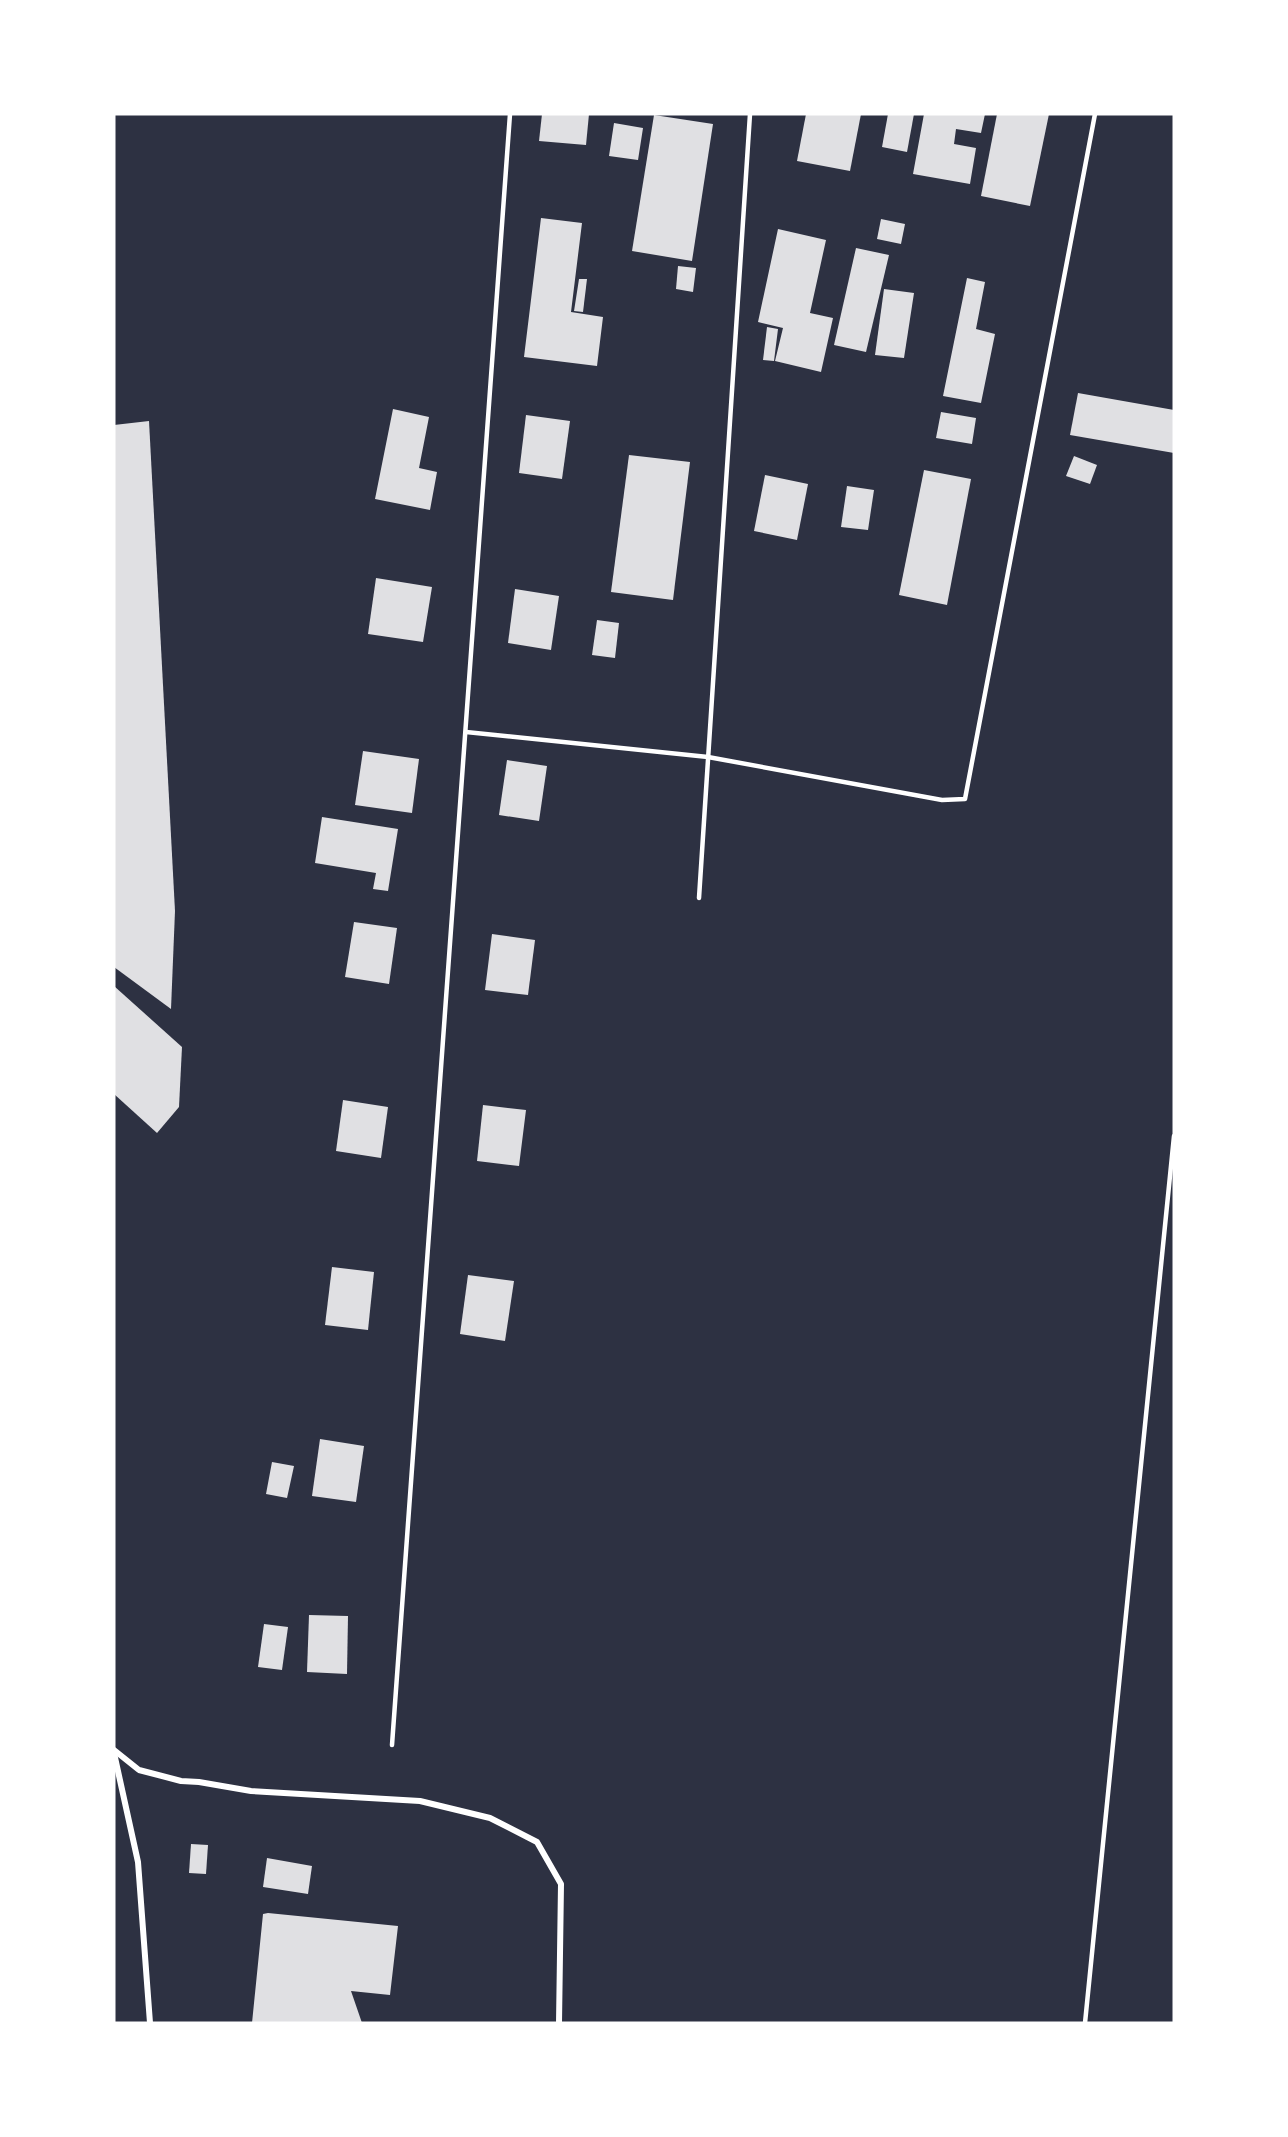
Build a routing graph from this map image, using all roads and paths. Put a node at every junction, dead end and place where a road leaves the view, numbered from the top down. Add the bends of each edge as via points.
1 (510, 114) edge
2 (750, 114) edge
3 (1095, 114) edge
4 (466, 732) junction
5 (708, 757) junction
6 (699, 898) dead end
7 (1174, 1136) edge
8 (392, 1745) dead end
9 (114, 1752) edge
10 (150, 2023) edge
11 (560, 2023) edge
12 (1085, 2023) edge

1 - 4 lane
2 - 5 lane
3 - 5 lane via 965,799 942,800
4 - 5 lane
4 - 8 lane
5 - 6 lane
7 - 12 lane
9 - 10 street via 138,1862
9 - 11 street via 139,1770 181,1781 251,1791 420,1801 490,1818 537,1842 561,1884

